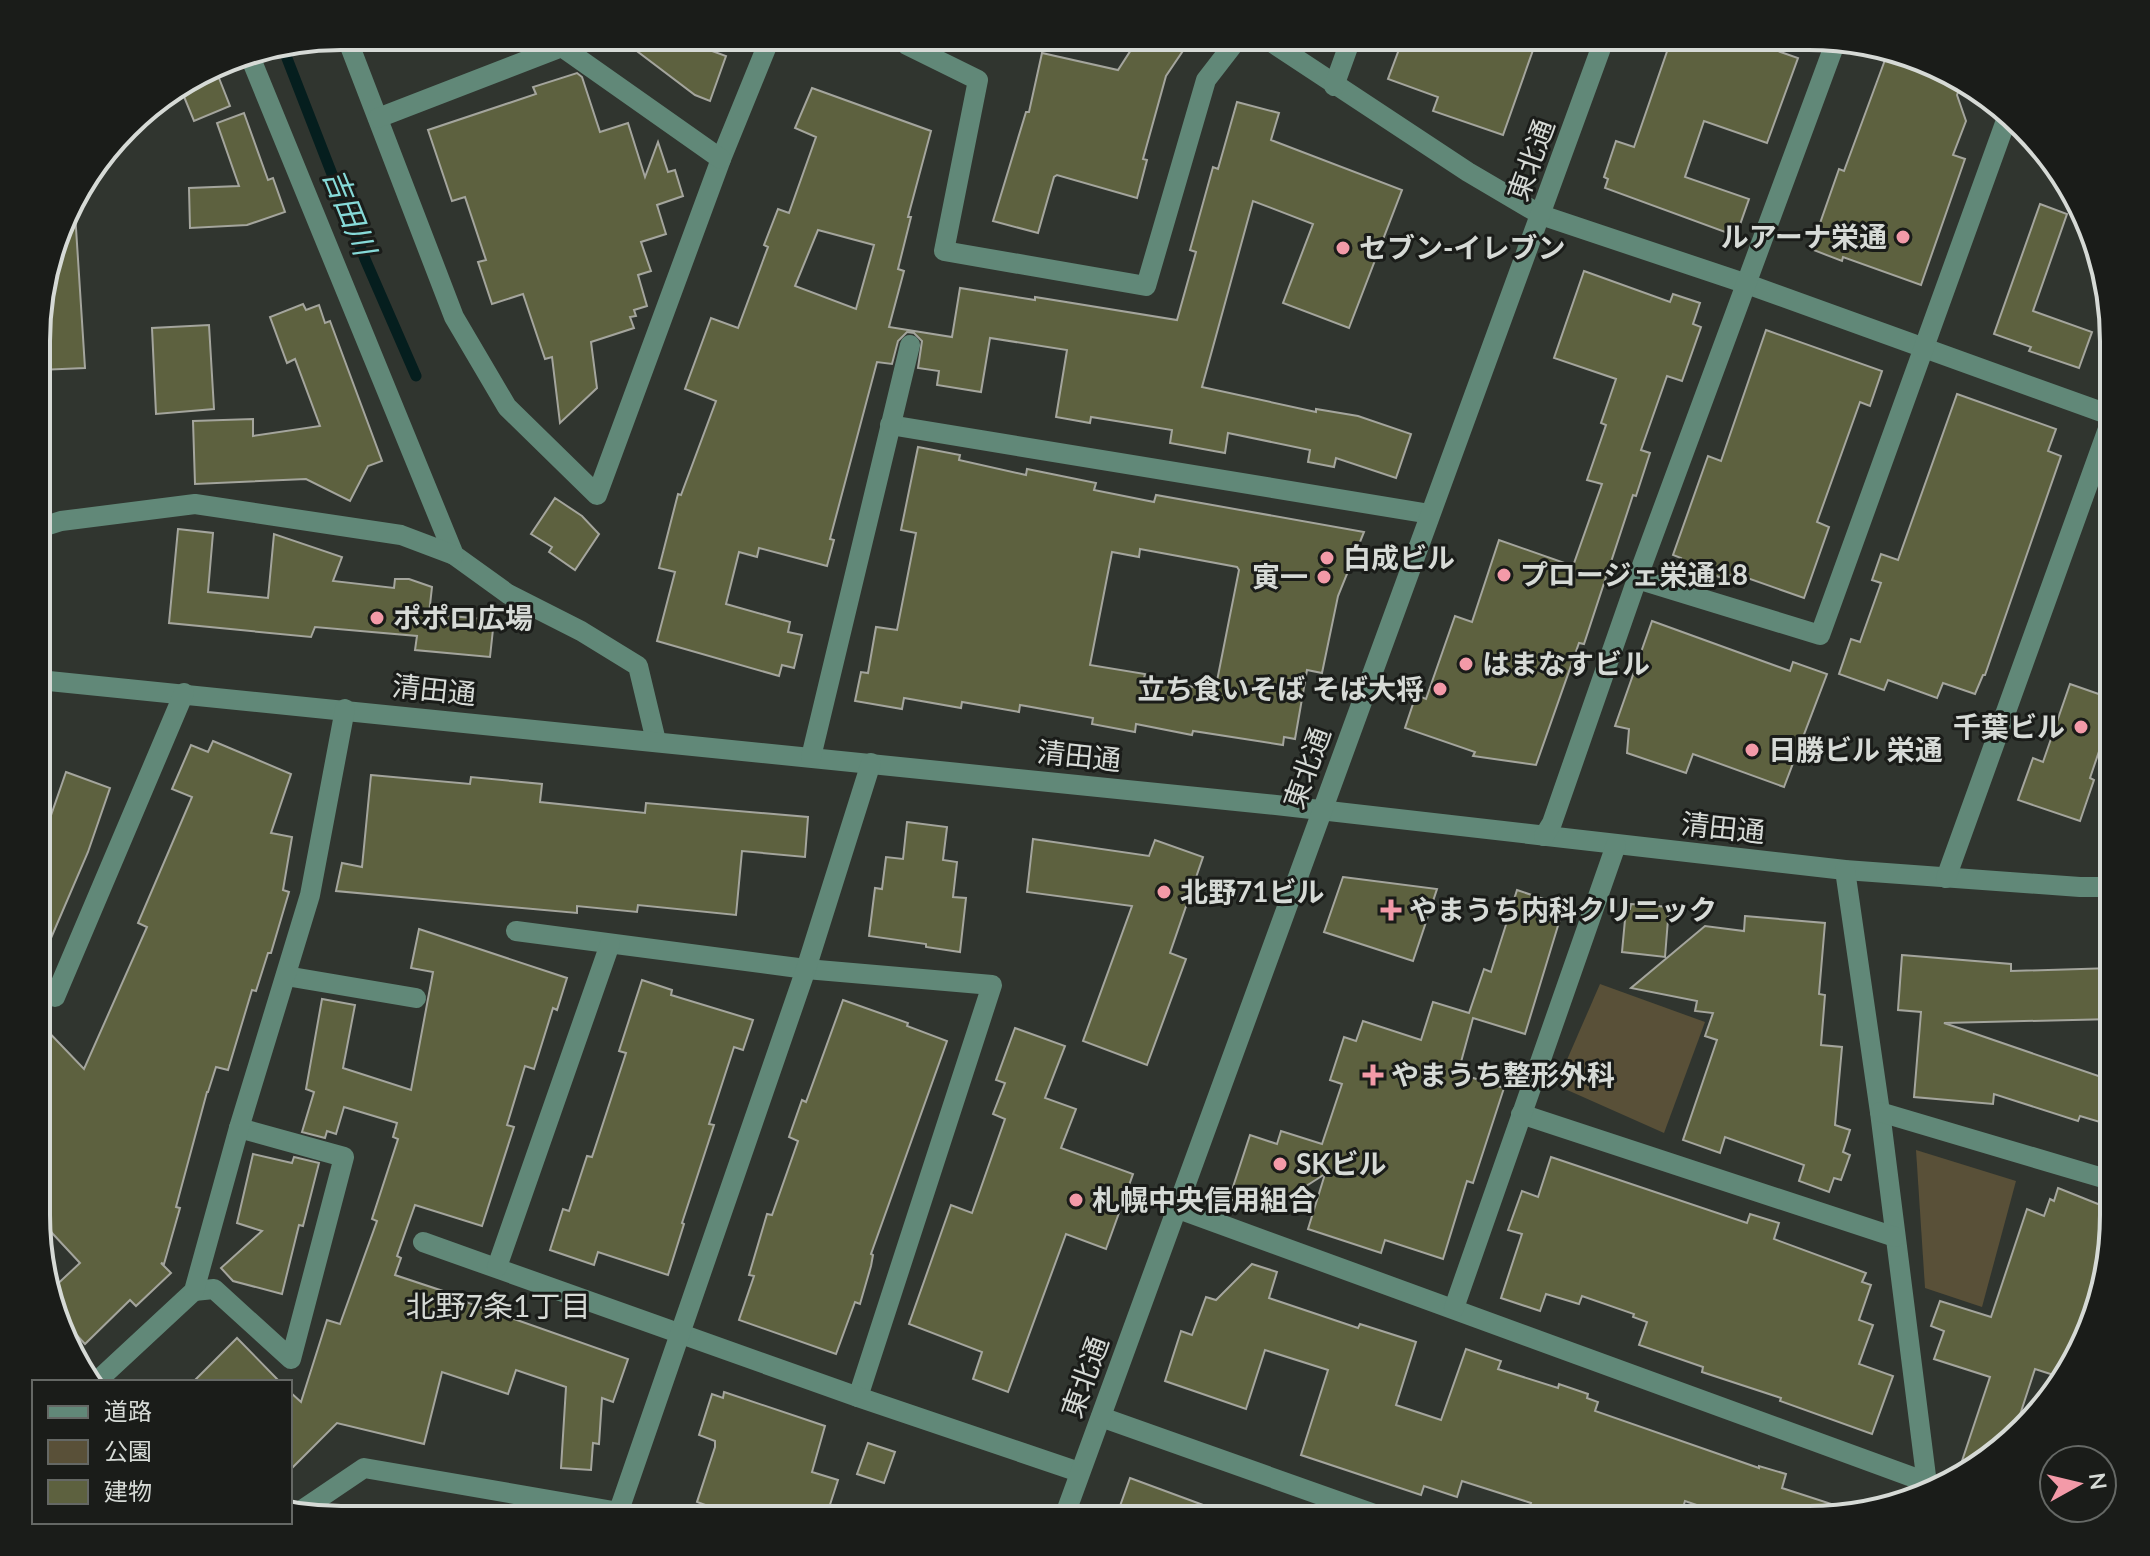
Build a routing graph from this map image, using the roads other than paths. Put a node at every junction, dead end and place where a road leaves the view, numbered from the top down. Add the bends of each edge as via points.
1 (351, 50) edge
2 (554, 50) edge
3 (566, 50) edge
4 (765, 50) edge
5 (917, 50) edge
6 (1229, 50) edge
7 (1282, 50) edge
8 (1347, 50) edge
9 (1600, 50) edge
10 (1832, 51) edge
11 (253, 64) edge
12 (1334, 86) junction
13 (378, 118) junction
14 (2004, 125) edge
15 (721, 159) junction
16 (1541, 215) junction
17 (1747, 284) junction
18 (910, 345) dead end
19 (1924, 347) junction
20 (2100, 410) edge
21 (890, 425) junction
22 (2100, 451) edge
23 (1430, 514) junction
24 (50, 524) edge
25 (454, 555) junction
26 (1637, 579) junction
27 (50, 681) edge
28 (184, 693) junction
29 (345, 709) junction
30 (656, 741) junction
31 (811, 757) junction
32 (871, 763) junction
33 (1321, 810) junction
34 (1544, 836) junction
35 (1616, 845) junction
36 (1845, 870) junction
37 (1946, 878) junction
38 (2100, 887) edge
39 (516, 931) dead end
40 (610, 944) junction
41 (806, 969) junction
42 (286, 976) junction
43 (50, 992) edge
44 (416, 998) dead end
45 (1880, 1112) junction
46 (1521, 1114) junction
47 (239, 1128) junction
48 (2100, 1177) edge
49 (1176, 1208) junction
50 (1895, 1237) junction
51 (423, 1242) dead end
52 (497, 1267) junction
53 (194, 1291) junction
54 (1454, 1308) junction
55 (680, 1334) junction
56 (100, 1378) edge
57 (858, 1397) junction
58 (1101, 1417) junction
59 (1079, 1472) junction
60 (1926, 1481) edge
61 (1920, 1484) edge
62 (310, 1504) edge
63 (566, 1506) edge
64 (627, 1506) edge
65 (1068, 1506) edge
66 (1352, 1506) edge

1 - 13 street
2 - 13 street
3 - 15 street
4 - 15 street
5 - 6 street via 978,80 944,251 1146,286 1206,80
7 - 12 street
8 - 12 street
9 - 16 street, 東北通
10 - 17 street
11 - 25 street
12 - 16 street
13 - 15 street via 454,317 507,407 597,495
14 - 19 street
16 - 17 street
16 - 23 street, 東北通
17 - 19 street
17 - 26 street
18 - 21 street
19 - 20 street
19 - 26 street via 1820,635
21 - 23 street
21 - 31 street
22 - 37 street
23 - 33 street, 東北通
24 - 25 street via 195,504 401,535
25 - 30 street via 508,594 638,666
26 - 34 street
27 - 28 street, 清田通
28 - 29 street, 清田通
28 - 43 street via 55,997
29 - 30 street, 清田通
29 - 42 street via 310,895
30 - 31 street, 清田通
31 - 32 street, 清田通
32 - 33 street, 清田通
32 - 41 street
33 - 34 street, 清田通
33 - 49 street, 東北通
34 - 35 street, 清田通
35 - 36 street, 清田通
35 - 46 street
36 - 37 street, 清田通
36 - 45 street
37 - 38 street, 清田通
39 - 40 street
40 - 41 street
40 - 52 street
41 - 55 street
41 - 57 street via 992,985
42 - 44 street
42 - 47 street
45 - 48 street
45 - 50 street
46 - 50 street
46 - 54 street
47 - 53 street
47 - 53 street via 344,1157 291,1359 214,1289
49 - 54 street
49 - 58 street, 東北通
50 - 60 street
51 - 52 street
52 - 55 street
53 - 56 street
54 - 61 street
55 - 57 street
55 - 64 street
57 - 59 street
58 - 59 street, 東北通
58 - 66 street
59 - 65 street, 東北通
62 - 63 street via 364,1468

